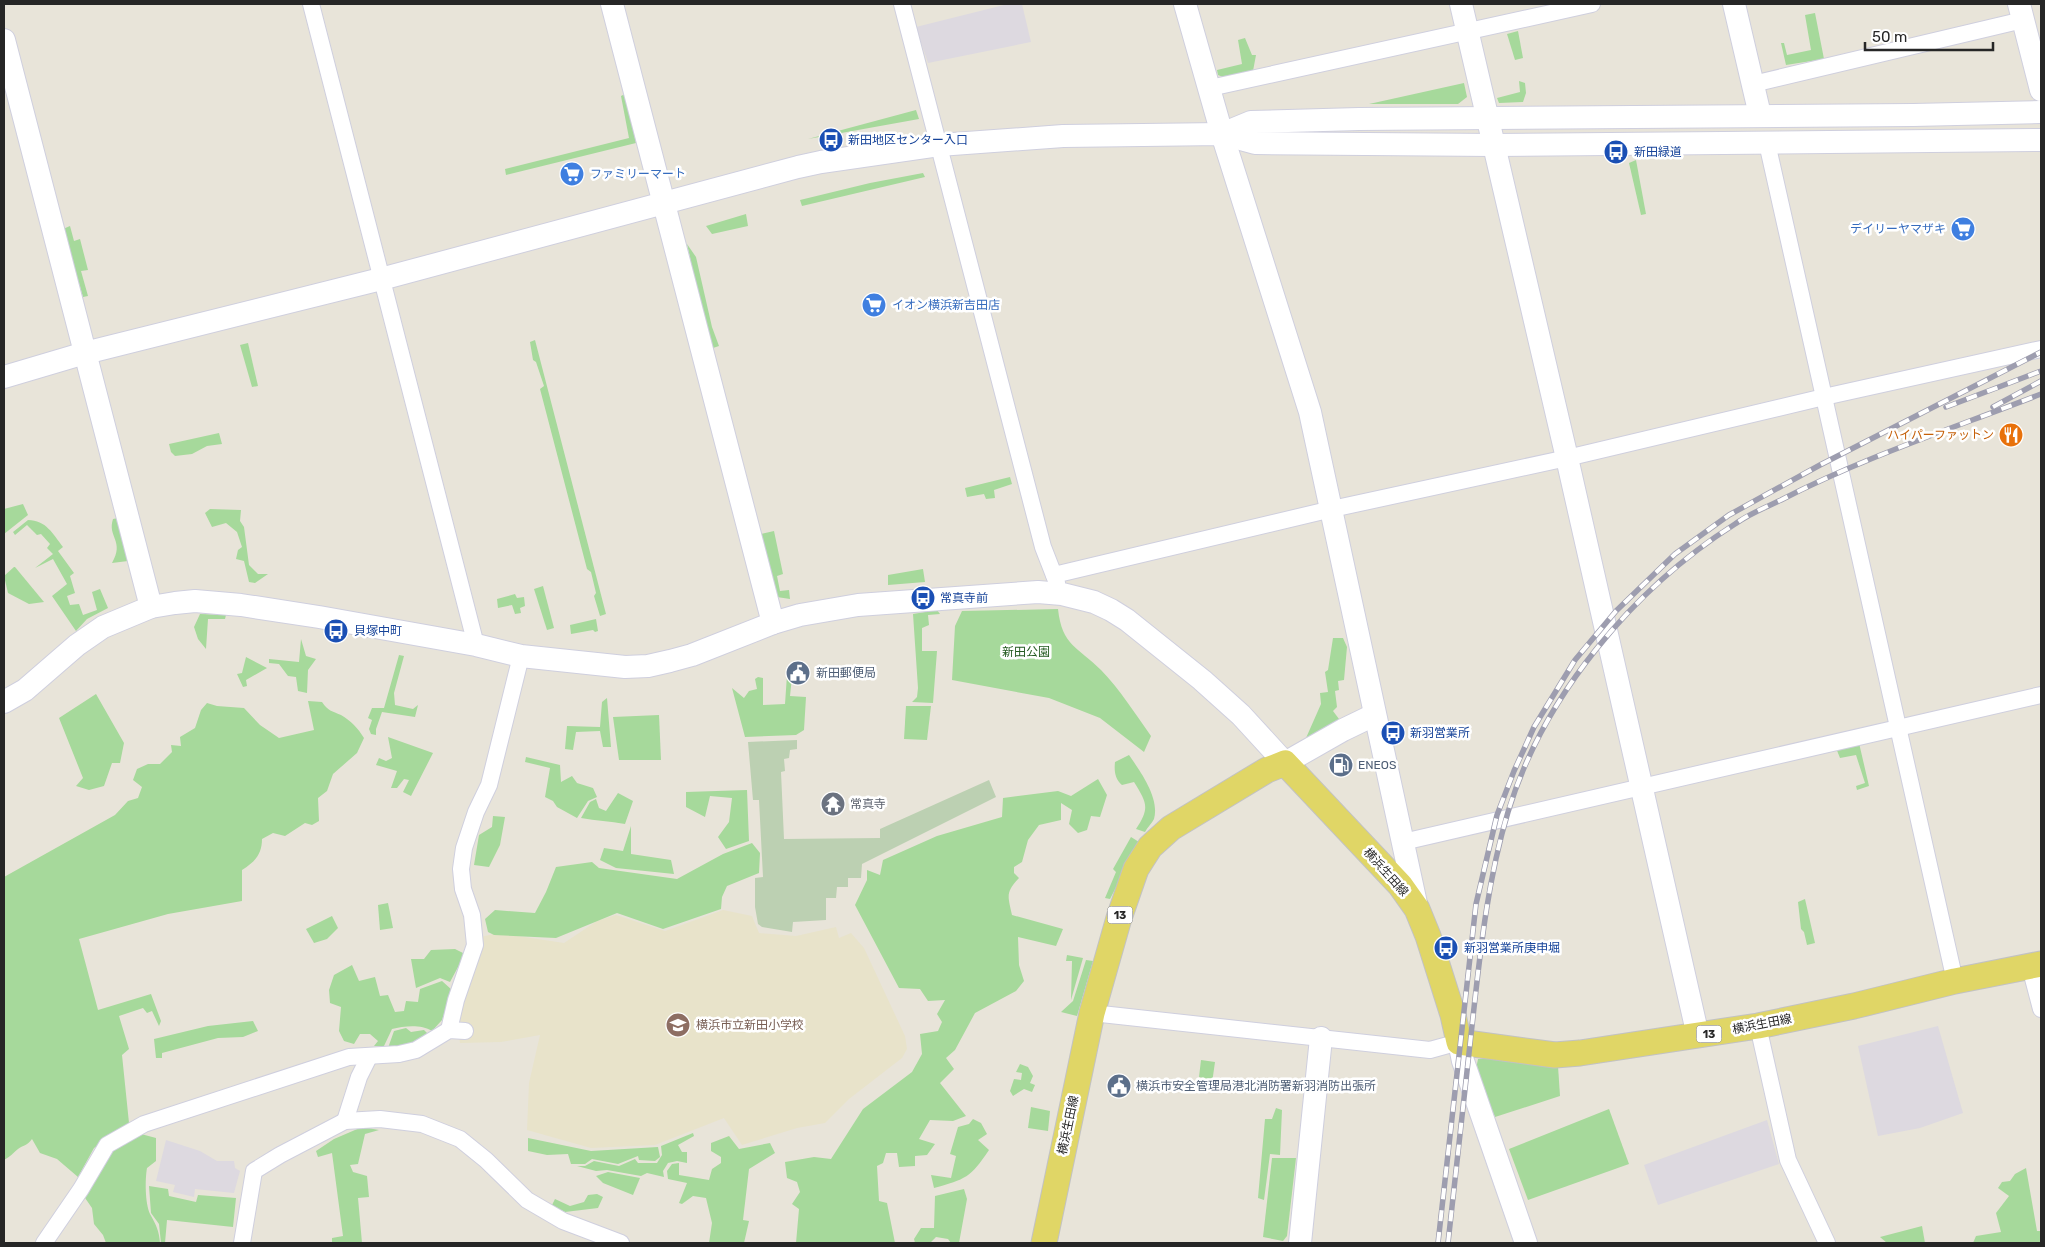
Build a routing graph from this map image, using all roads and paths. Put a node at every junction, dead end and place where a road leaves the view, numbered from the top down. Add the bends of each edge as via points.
1 (311, 4) edge
2 (612, 4) edge
3 (902, 4) edge
4 (1188, 4) edge
5 (1461, 4) edge
6 (1592, 4) edge
7 (1734, 4) edge
8 (2021, 12) edge
9 (1468, 31) junction
10 (4, 40) edge
11 (1753, 84) junction
12 (1210, 88) junction
13 (2041, 90) edge
14 (2041, 112) edge
15 (1760, 115) junction
16 (1488, 118) junction
17 (1222, 134) junction
18 (2041, 140) edge
19 (1767, 143) junction
20 (939, 145) junction
21 (1494, 145) junction
22 (662, 203) junction
23 (381, 279) junction
24 (2041, 349) edge
25 (85, 353) junction
26 (4, 377) edge
27 (1824, 397) junction
28 (1567, 458) junction
29 (1332, 510) junction
30 (1058, 585) junction
31 (151, 607) junction
32 (772, 623) junction
33 (476, 646) junction
34 (521, 656) junction
35 (2041, 695) edge
36 (4, 702) edge
37 (1374, 715) junction
38 (1898, 728) junction
39 (1284, 763) junction
40 (1641, 787) junction
41 (1402, 842) junction
42 (1417, 909) junction
43 (2036, 966) edge
44 (1955, 981) junction
45 (2041, 1009) edge
46 (1092, 1013) junction
47 (1758, 1026) junction
48 (1698, 1036) junction
49 (1321, 1038) junction
50 (1459, 1042) junction
51 (369, 1057) junction
52 (345, 1121) junction
53 (44, 1243) edge
54 (242, 1243) edge
55 (621, 1243) edge
56 (1044, 1243) edge
57 (1300, 1243) edge
58 (1526, 1243) edge
59 (1827, 1243) edge

1 - 23 street
2 - 22 street
3 - 20 street
4 - 12 street
5 - 9 street
6 - 9 street
7 - 11 street
8 - 11 street
8 - 13 street
9 - 12 street
9 - 16 street
10 - 25 street
11 - 15 street
12 - 17 street
14 - 15 street
15 - 16 street
16 - 17 street via 1251,122
16 - 21 street
17 - 20 street via 1063,136
17 - 21 street via 1255,143
17 - 29 street via 1310,412
18 - 19 street
19 - 21 street
19 - 27 street
20 - 22 street via 821,162
20 - 30 street via 1043,547
21 - 28 street
22 - 23 street
22 - 32 street
23 - 25 street
23 - 33 street
24 - 27 street
25 - 26 street
25 - 31 street
27 - 28 street
27 - 38 street
28 - 29 street
28 - 40 street
29 - 30 street
29 - 37 street
30 - 32 street via 1038,592 858,605
30 - 39 street via 1127,620 1241,715
31 - 33 street via 194,602 241,605
31 - 36 street via 103,627 25,690
32 - 34 street via 692,655 648,666 602,666
33 - 34 street
34 - 51 street via 489,785 464,848 463,889 472,915 475,946 456,1000 457,1030 416,1050
35 - 38 street
37 - 39 street
37 - 41 street
38 - 40 street
38 - 44 street
39 - 42 main road, 横浜生田線 via 1400,885
39 - 46 main road, 横浜生田線 / 13 via 1171,828 1150,846 1136,869 1127,894
40 - 41 street
40 - 48 street
41 - 42 street
42 - 50 main road, 横浜生田線
43 - 44 main road, 横浜生田線 / 13
43 - 45 street
44 - 47 main road, 横浜生田線 / 13
46 - 49 street
46 - 56 main road, 横浜生田線 / 13
47 - 48 main road, 横浜生田線 / 13
47 - 59 street via 1788,1160
48 - 50 main road, 横浜生田線 / 13 via 1555,1056
49 - 50 street via 1430,1050
49 - 57 street
50 - 58 street via 1462,1061
51 - 52 street
51 - 53 street via 349,1057 144,1124 107,1145
52 - 54 street via 254,1171
52 - 55 street via 380,1119 422,1124 460,1139 527,1200 563,1221

